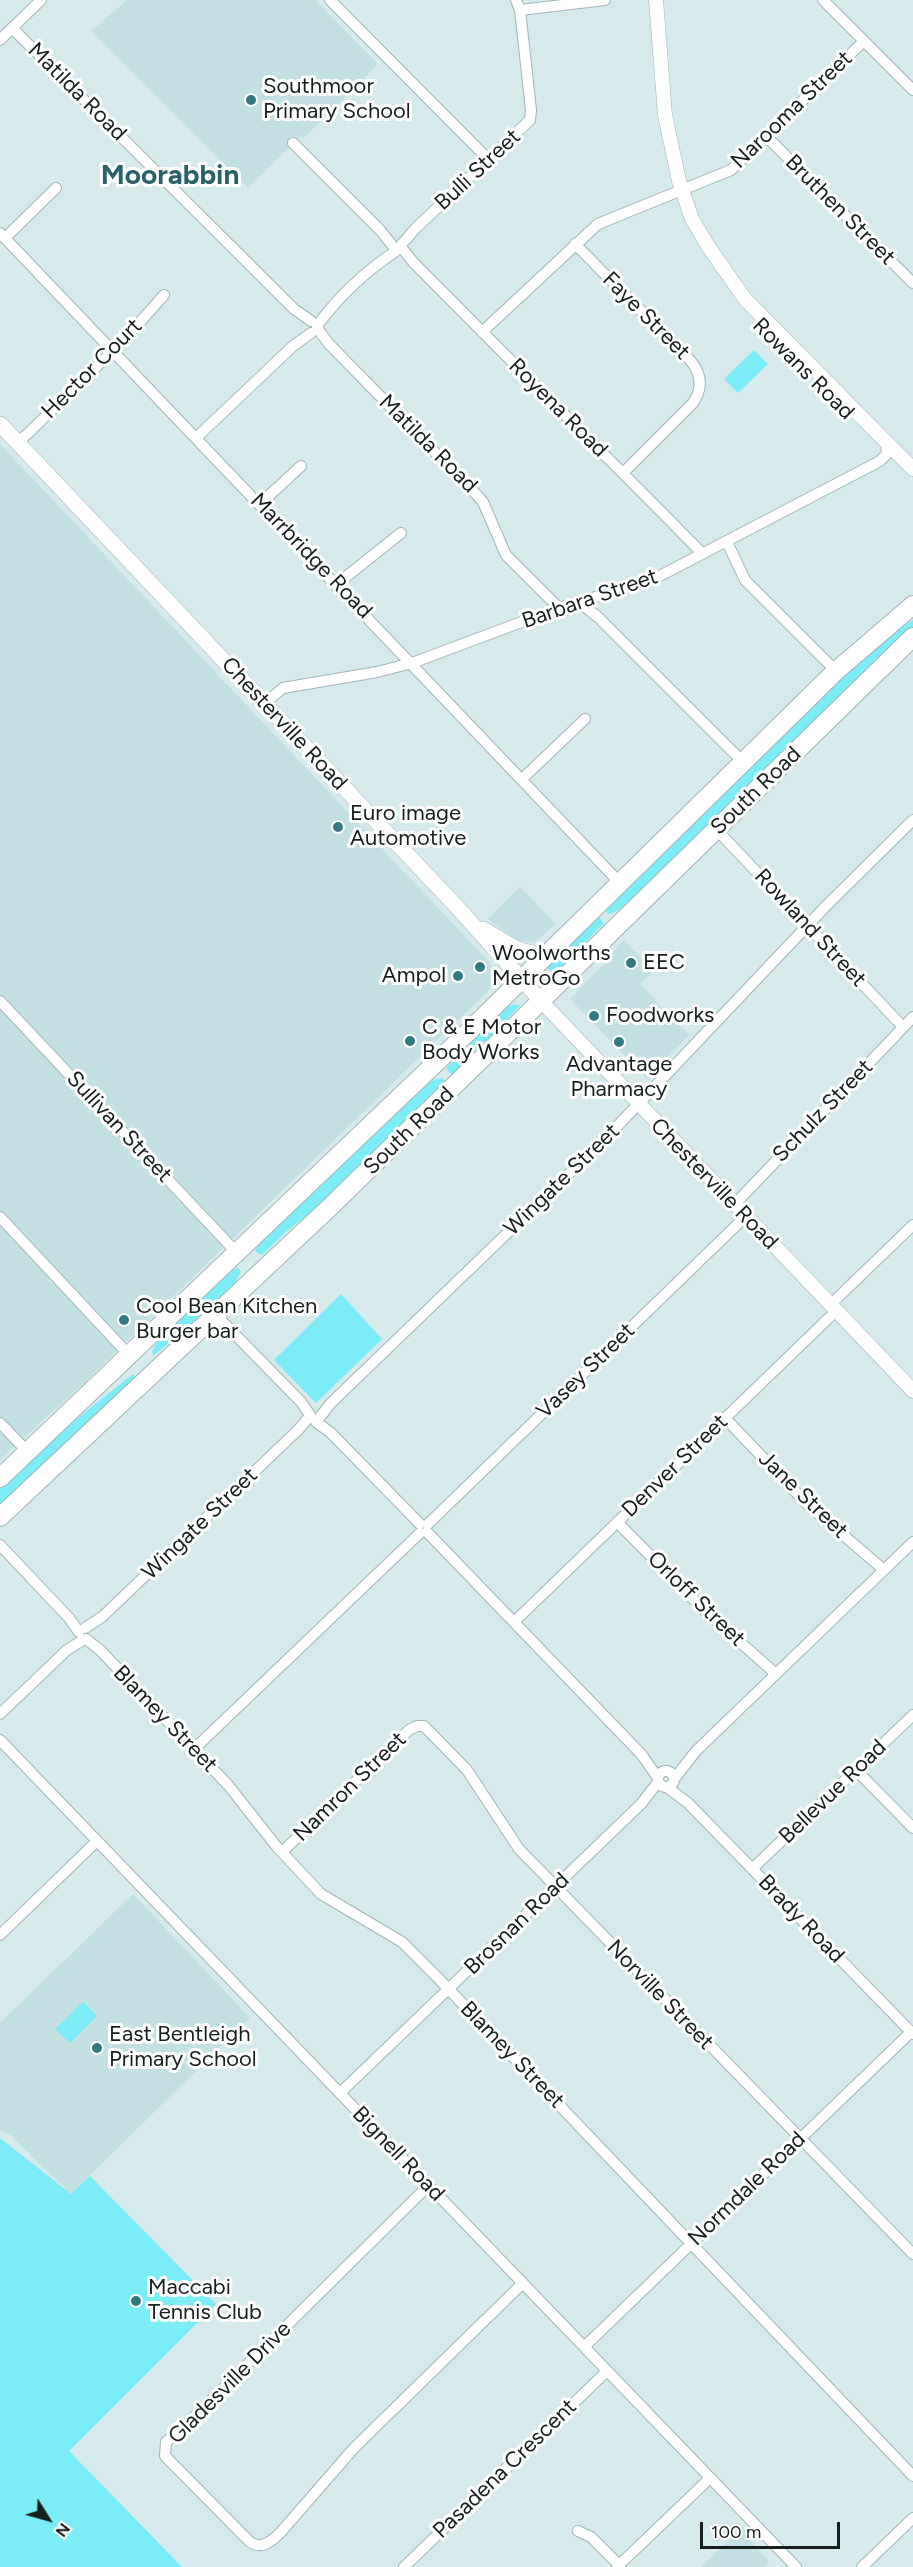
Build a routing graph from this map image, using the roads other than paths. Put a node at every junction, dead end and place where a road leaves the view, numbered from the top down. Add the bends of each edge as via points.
1 (41, 0) edge
2 (330, 0) edge
3 (605, 0) edge
4 (656, 0) edge
5 (823, 0) edge
6 (518, 5) edge
7 (12, 28) junction
8 (0, 40) edge
9 (864, 41) junction
10 (913, 90) edge
11 (766, 136) junction
12 (293, 143) dead end
13 (489, 160) junction
14 (56, 188) dead end
15 (681, 191) junction
16 (3, 235) edge
17 (575, 244) junction
18 (396, 246) junction
19 (913, 283) edge
20 (164, 295) dead end
21 (311, 327) junction
22 (482, 332) junction
23 (113, 351) junction
24 (0, 424) edge
25 (196, 438) junction
26 (18, 443) junction
27 (886, 447) junction
28 (301, 466) dead end
29 (913, 469) edge
30 (623, 473) junction
31 (913, 481) edge
32 (261, 503) junction
33 (401, 533) dead end
34 (727, 542) junction
35 (703, 554) junction
36 (337, 584) junction
37 (612, 592) junction
38 (578, 602) junction
39 (913, 604) edge
40 (559, 608) junction
41 (599, 618) junction
42 (913, 637) edge
43 (412, 663) junction
44 (836, 671) junction
45 (265, 703) junction
46 (585, 718) dead end
47 (742, 762) junction
48 (522, 779) junction
49 (913, 820) edge
50 (717, 830) junction
51 (619, 882) junction
52 (593, 907) junction
53 (470, 922) junction
54 (808, 926) junction
55 (615, 929) junction
56 (543, 956) junction
57 (521, 978) junction
58 (0, 1001) edge
59 (542, 1002) junction
60 (913, 1017) edge
61 (903, 1027) junction
62 (434, 1064) junction
63 (456, 1086) junction
64 (638, 1105) junction
65 (734, 1205) junction
66 (0, 1217) edge
67 (745, 1217) junction
68 (913, 1226) edge
69 (237, 1253) junction
70 (259, 1275) junction
71 (833, 1308) junction
72 (216, 1315) junction
73 (130, 1356) junction
74 (150, 1378) junction
75 (913, 1391) edge
76 (315, 1416) junction
77 (725, 1418) junction
78 (0, 1422) edge
79 (28, 1452) junction
80 (0, 1478) edge
81 (0, 1517) edge
82 (617, 1522) junction
83 (424, 1528) junction
84 (913, 1542) edge
85 (0, 1545) edge
86 (884, 1570) junction
87 (514, 1622) junction
88 (85, 1634) junction
89 (776, 1674) junction
90 (0, 1714) edge
91 (913, 1715) edge
92 (420, 1725) joint
93 (0, 1740) edge
94 (193, 1750) junction
95 (856, 1770) junction
96 (666, 1780) junction
97 (913, 1828) edge
98 (97, 1841) junction
99 (282, 1852) junction
100 (752, 1869) junction
101 (556, 1886) junction
102 (0, 1935) edge
103 (448, 1989) junction
104 (912, 2033) edge
105 (340, 2093) junction
106 (799, 2139) junction
107 (429, 2185) junction
108 (692, 2242) junction
109 (913, 2254) edge
110 (523, 2283) junction
111 (584, 2347) junction
112 (607, 2371) junction
113 (913, 2476) edge
114 (710, 2478) junction
115 (913, 2518) edge
116 (578, 2531) dead end
117 (618, 2566) edge
118 (404, 2567) edge
119 (795, 2567) edge
120 (862, 2567) edge

1 - 7 street
2 - 13 street
3 - 6 street
4 - 15 street, Rowans Road via 663,103
5 - 9 street
6 - 13 street, Bulli Street via 530,116 526,126
7 - 8 street
7 - 21 street, Matilda Road
9 - 10 street
9 - 11 street, Narooma Street
11 - 15 street, Narooma Street via 731,170
11 - 19 street, Bruthen Street
12 - 18 street, Royena Road
13 - 18 street, Bulli Street
14 - 16 street
15 - 17 street, Narooma Street via 598,224
15 - 27 street, Rowans Road via 708,246 745,299
16 - 23 street, Marrbridge Road
17 - 22 street, Narooma Street
17 - 30 street, Faye Street via 690,360 699,375 700,388 693,403
18 - 21 street, Bulli Street
18 - 22 street, Royena Road
20 - 23 street, Hector Court
21 - 25 street, Bulli Street
21 - 40 street, Matilda Road via 476,494 504,551
22 - 30 street, Royena Road
23 - 25 street, Marrbridge Road
23 - 26 street, Hector Court
24 - 26 main road, Chesterville Road
25 - 32 street, Marrbridge Road
26 - 45 main road, Chesterville Road
27 - 29 street, Rowans Road
27 - 31 street, Rowans Road
27 - 34 street, Barbara Street via 873,465
28 - 32 street
30 - 35 street, Royena Road
32 - 36 street, Marrbridge Road
33 - 36 street
34 - 35 street, Barbara Street
34 - 44 street via 745,580
35 - 37 street, Barbara Street via 652,580
36 - 43 street, Marrbridge Road
37 - 38 street, Barbara Street
37 - 41 street via 595,608
38 - 40 street, Barbara Street
38 - 41 street
39 - 44 highway, South Road
40 - 43 street, Barbara Street
41 - 47 street
42 - 50 highway, South Road
43 - 45 street, Barbara Street via 283,688
43 - 48 street, Marrbridge Road
44 - 47 highway, South Road
45 - 53 main road, Chesterville Road
46 - 48 street
47 - 51 highway, South Road
48 - 51 street, Marrbridge Road
49 - 54 street, Wingate Street
50 - 54 street, Rowland Street
50 - 55 highway, South Road
51 - 52 highway, South Road
52 - 55 highway
52 - 56 highway, South Road
53 - 56 main road via 517,949
53 - 57 main road, Chesterville Road
54 - 61 street, Rowland Street
54 - 64 street, Wingate Street
55 - 59 highway, South Road
56 - 57 highway, South Road
57 - 59 main road, Chesterville Road
57 - 62 highway, South Road
58 - 69 street, Sullivan Street
59 - 63 highway, South Road
59 - 64 street, Chesterville Road
60 - 61 street, Schulz Street
61 - 65 street, Schulz Street
62 - 63 highway
62 - 69 highway, South Road
63 - 70 highway, South Road
64 - 65 street, Chesterville Road
64 - 76 street, Wingate Street
65 - 67 street, Chesterville Road
66 - 73 street
67 - 71 street, Chesterville Road
67 - 83 street, Vasey Street
68 - 71 street, Denver Street
69 - 70 highway
69 - 73 highway, South Road
70 - 72 highway, South Road
71 - 75 street, Chesterville Road
71 - 77 street, Denver Street
72 - 74 highway, South Road
72 - 76 street, Brady Road
73 - 74 highway
73 - 79 highway, South Road
74 - 81 highway, South Road
76 - 83 street, Brady Road
76 - 88 street, Wingate Street
77 - 82 street, Denver Street
77 - 86 street, Jane Street via 807,1504
78 - 79 street
79 - 80 highway, South Road
82 - 87 street, Denver Street
82 - 89 street, Orloff Street via 706,1612
83 - 87 street, Brady Road
83 - 94 street, Vasey Street
84 - 86 street, Brosnan Road
85 - 88 street, Blamey Street
86 - 89 street, Brosnan Road
87 - 96 street, Brady Road
88 - 90 street, Wingate Street
88 - 94 street, Blamey Street
89 - 96 street, Brosnan Road
91 - 95 street, Bellevue Road
92 - 99 street, Namron Street via 409,1730
92 - 101 street, Norville Street via 467,1770 512,1840
93 - 98 street, Bignell Road
94 - 99 street, Blamey Street via 228,1785
95 - 97 street
95 - 100 street, Bellevue Road
96 - 100 street, Brady Road
96 - 101 street, Brosnan Road
98 - 102 street
98 - 105 street, Bignell Road
99 - 103 street, Blamey Street via 321,1894 402,1942
100 - 104 street, Brady Road
101 - 103 street, Brosnan Road
101 - 106 street, Norville Street
103 - 105 street, Brosnan Road
103 - 108 street, Blamey Street
104 - 106 street, Normdale Road
105 - 107 street, Bignell Road
106 - 108 street, Normdale Road
106 - 109 street, Norville Street
107 - 110 street, Bignell Road
107 - 110 street, Gladesville Drive via 166,2442 165,2456 250,2542 255,2546 267,2544 354,2448
108 - 111 street, Normdale Road
108 - 113 street, Blamey Street
110 - 111 street, Bignell Road
111 - 112 street, Bignell Road
112 - 114 street, Bignell Road
112 - 118 street, Pasadena Crescent
114 - 117 street
114 - 119 street, Bignell Road
115 - 120 street
116 - 117 street via 591,2537

